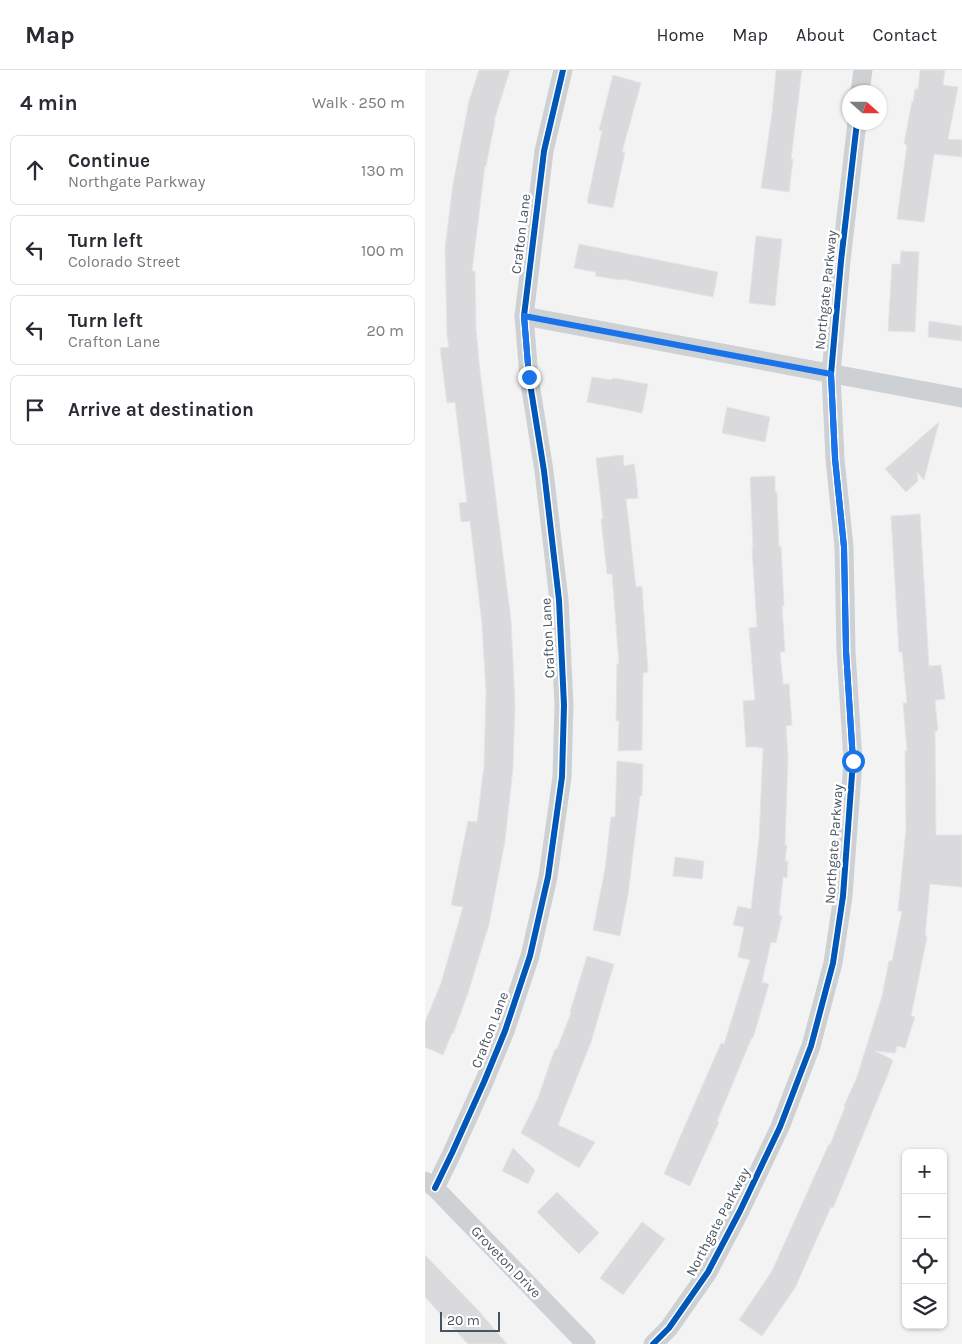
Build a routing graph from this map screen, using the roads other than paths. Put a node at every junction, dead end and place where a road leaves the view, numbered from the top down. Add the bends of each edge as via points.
1 (563, 70) edge
2 (863, 70) edge
3 (862, 85) edge
4 (856, 130) edge
5 (524, 316) junction
6 (831, 374) junction
7 (962, 398) edge
8 (430, 1184) edge
9 (587, 1344) edge
10 (653, 1344) edge

1 - 5 street, Crafton Lane via 544,151
2 - 3 street
4 - 6 street, Northgate Parkway
5 - 6 street
5 - 8 street, Crafton Lane via 559,600 564,705 562,777 548,877 530,956 484,1082 452,1153
6 - 7 street
6 - 10 street, Northgate Parkway via 844,547 853,761 843,896 833,963 811,1046 779,1127 708,1272 669,1328
8 - 9 street, Groveton Drive

